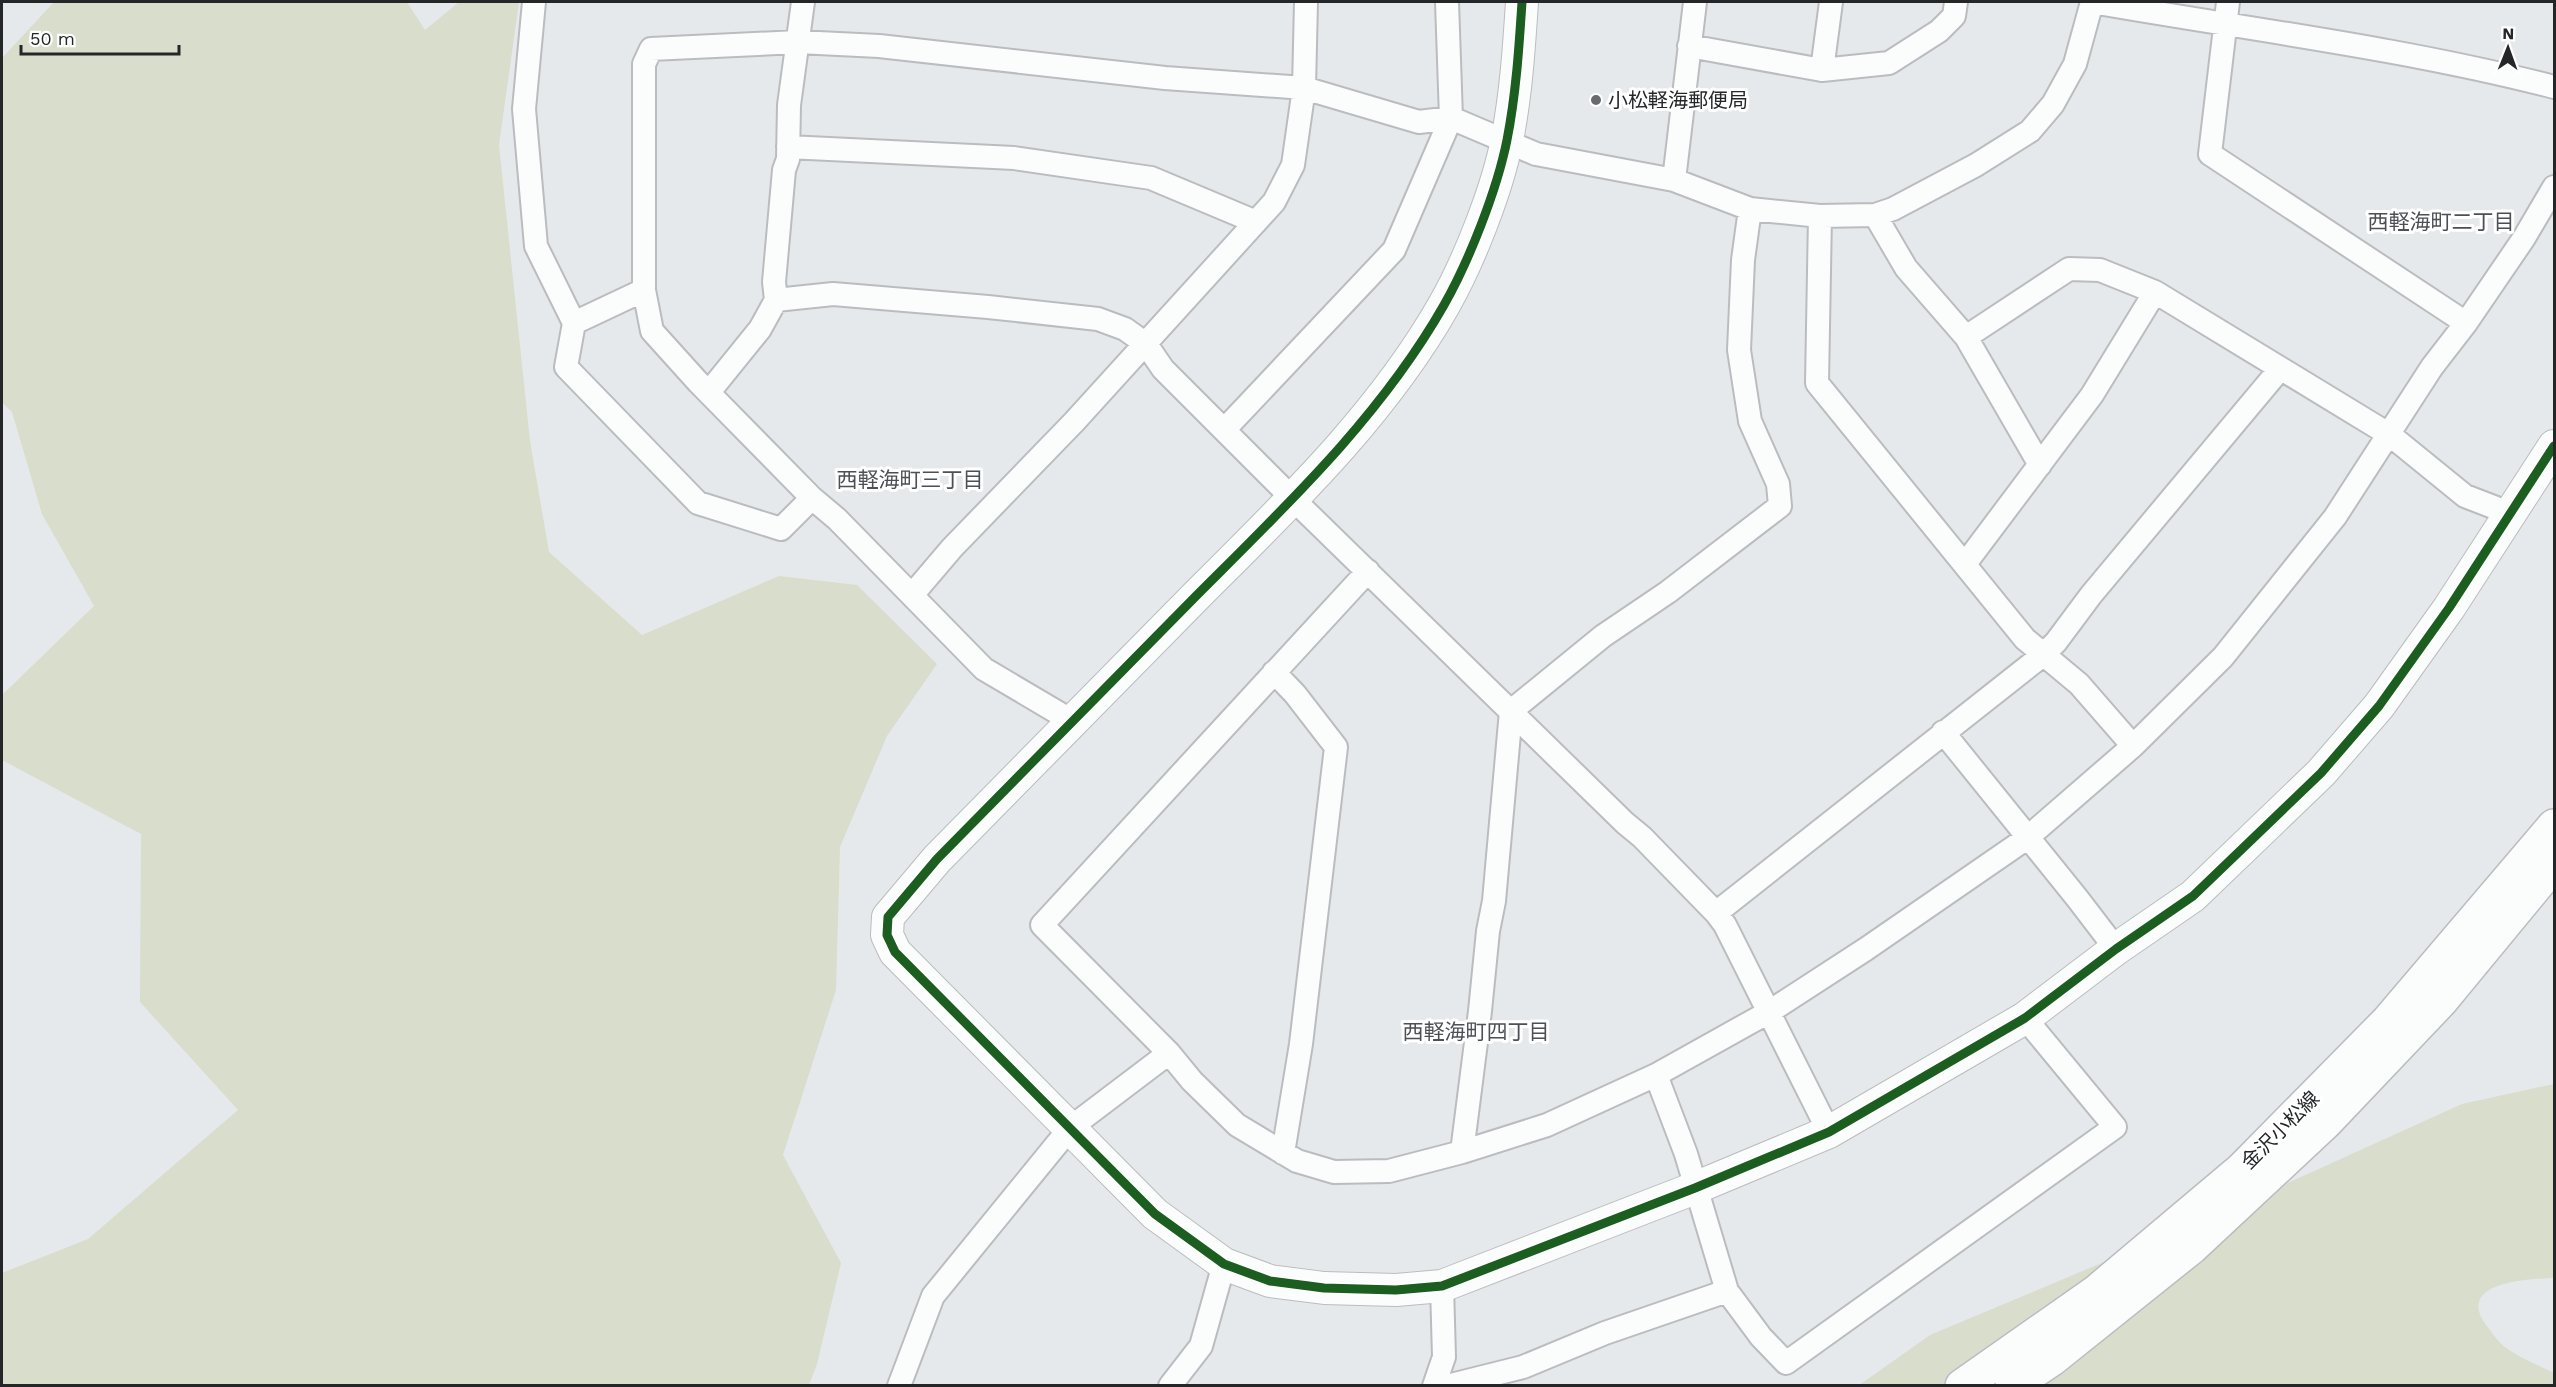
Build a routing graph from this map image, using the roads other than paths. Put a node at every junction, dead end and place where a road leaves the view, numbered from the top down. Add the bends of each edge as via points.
1 (534, 2) edge
2 (803, 2) edge
3 (1306, 2) edge
4 (1447, 2) edge
5 (1522, 2) edge
6 (1695, 2) edge
7 (1831, 2) edge
8 (1956, 2) edge
9 (2092, 2) edge
10 (2228, 2) edge
11 (2225, 25) junction
12 (798, 42) junction
13 (1689, 46) junction
14 (1822, 70) junction
15 (2554, 87) edge
16 (1304, 88) junction
17 (1451, 118) junction
18 (1507, 142) junction
19 (788, 147) junction
20 (1674, 180) junction
21 (2554, 187) edge
22 (1749, 208) junction
23 (1875, 215) junction
24 (1820, 216) junction
25 (1256, 222) junction
26 (644, 290) junction
27 (2154, 292) junction
28 (776, 300) junction
29 (574, 323) junction
30 (2466, 323) junction
31 (1966, 337) junction
32 (1146, 344) junction
33 (2280, 369) junction
34 (709, 392) junction
35 (1224, 430) junction
36 (2390, 435) junction
37 (2554, 446) edge
38 (2040, 465) junction
39 (812, 498) junction
40 (1293, 499) junction
41 (2509, 513) junction
42 (1965, 564) junction
43 (1368, 571) junction
44 (912, 595) junction
45 (2044, 654) junction
46 (1274, 672) junction
47 (1511, 711) junction
48 (1072, 722) junction
49 (1943, 732) junction
50 (2133, 746) junction
51 (2554, 828) edge
52 (2027, 838) junction
53 (2554, 864) edge
54 (1716, 913) junction
55 (2116, 949) junction
56 (1769, 1012) junction
57 (2025, 1018) junction
58 (1169, 1053) junction
59 (1656, 1075) junction
60 (1070, 1128) junction
61 (1829, 1132) junction
62 (1462, 1152) junction
63 (1283, 1153) junction
64 (1695, 1188) junction
65 (1224, 1264) junction
66 (1442, 1286) junction
67 (1727, 1291) junction
68 (899, 1386) edge
69 (1170, 1386) edge
70 (1434, 1386) edge
71 (1447, 1386) edge
72 (1962, 1386) edge
73 (2012, 1386) edge

1 - 29 street via 524,109 536,246
2 - 12 street
3 - 16 street
4 - 17 street
5 - 18 street via 1518,68
6 - 13 street
7 - 14 street
8 - 14 street via 1954,16 1939,31 1889,63
9 - 11 street
9 - 23 street via 2075,63 2053,104 2030,131 1976,165
10 - 11 street
11 - 15 street via 2363,46
11 - 30 street via 2210,154
12 - 16 street via 879,46 1165,78
12 - 19 street
12 - 26 street via 651,49 644,64
13 - 14 street
13 - 20 street
16 - 17 street via 1419,122
16 - 25 street via 1293,165 1274,202
17 - 18 street
17 - 35 street via 1394,250
18 - 20 street via 1536,154
18 - 40 street via 1469,253 1443,305 1385,393
19 - 25 street via 1014,158 1151,177
19 - 28 street via 774,282
20 - 22 street
21 - 30 street
22 - 24 street
22 - 47 street via 1739,350 1750,421 1778,484 1780,506 1668,592 1603,636
23 - 24 street
23 - 31 street via 1906,268
24 - 42 street via 1817,383
25 - 32 street
26 - 29 street
26 - 34 street via 652,331
27 - 31 street via 2100,270 2069,269
27 - 33 street
27 - 38 street via 2092,395
28 - 32 street via 833,294 1087,318 1125,329
28 - 34 street via 760,329
29 - 39 street via 566,367 698,503 781,529
30 - 36 street via 2432,367
31 - 38 street
32 - 35 street via 1163,369
32 - 44 street
33 - 36 street
33 - 45 street
34 - 39 street
35 - 40 street
36 - 41 street via 2465,496
36 - 50 street via 2335,517 2223,657
37 - 41 street
38 - 42 street
39 - 44 street
40 - 43 street
40 - 48 street
41 - 55 street via 2449,608 2379,706 2321,773 2193,896
42 - 45 street via 2025,639
43 - 46 street
43 - 47 street
44 - 48 street via 984,669
45 - 49 street
45 - 50 street via 2079,684
46 - 58 street via 1042,925
46 - 63 street via 1336,747 1301,1044
47 - 54 street
47 - 62 street via 1494,902
48 - 60 street via 937,859 888,917 887,934 895,952
49 - 52 street
49 - 54 street
50 - 52 street
51 - 72 main road, 金沢小松線 via 2388,1021 2242,1169 2096,1292
52 - 55 street
52 - 56 street
53 - 73 main road, 金沢小松線 via 2440,1001 2326,1122 2192,1247 2052,1359
54 - 56 street
55 - 57 street
56 - 59 street
56 - 61 street
57 - 61 street
57 - 67 street via 2115,1126 1786,1363
58 - 60 street
58 - 63 street via 1237,1125
59 - 62 street via 1547,1125
59 - 64 street
60 - 65 street via 1155,1214
60 - 68 street via 933,1296
61 - 64 street
62 - 63 street via 1389,1171 1334,1172
64 - 66 street
64 - 67 street
65 - 66 street via 1270,1281 1324,1288 1396,1290
65 - 69 street via 1201,1346
66 - 70 street via 1444,1357
67 - 71 street via 1605,1333 1522,1367

